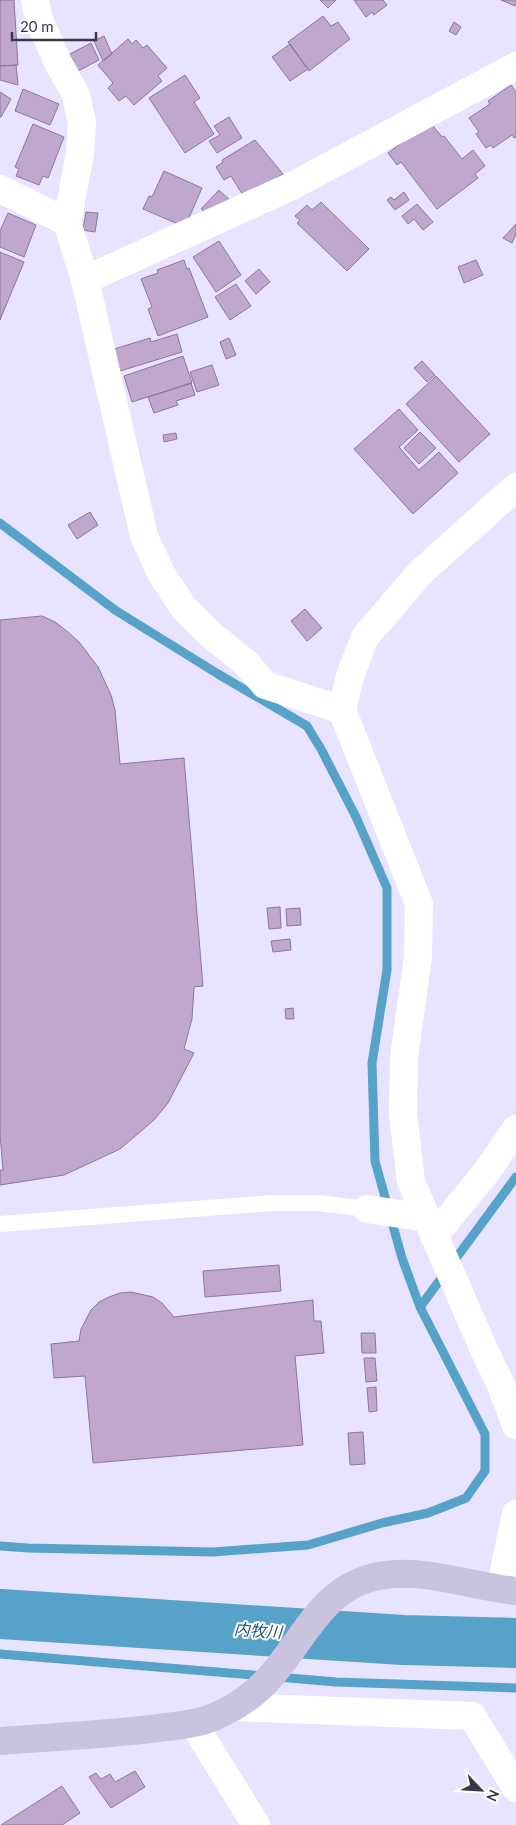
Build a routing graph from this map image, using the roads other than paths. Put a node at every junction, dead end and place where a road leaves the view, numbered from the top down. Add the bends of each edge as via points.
1 (35, 0) edge
2 (516, 66) edge
3 (0, 189) edge
4 (67, 222) junction
5 (85, 280) junction
6 (516, 487) edge
7 (334, 707) junction
8 (516, 1129) edge
9 (367, 1209) joint
10 (421, 1223) junction
11 (0, 1224) edge
12 (516, 1426) edge
13 (516, 1514) edge
14 (508, 1590) edge
15 (242, 1702) junction
16 (193, 1723) junction
17 (0, 1741) edge
18 (516, 1788) edge
19 (256, 1825) edge

1 - 4 street via 39,20 76,95 82,123 80,154
2 - 5 street via 292,186
3 - 4 street
4 - 5 street
5 - 7 street via 144,536 162,575 184,608 246,663 265,685
6 - 7 street via 421,572 365,637
7 - 10 street via 419,904 418,957 404,1057 402,1112 411,1182
8 - 10 street via 488,1170
9 - 10 street
9 - 11 lane via 318,1203 272,1203
10 - 12 street via 501,1385
13 - 14 street
14 - 15 street via 417,1574 366,1579 337,1594 313,1619 272,1674
15 - 16 street via 214,1717
15 - 18 street via 472,1716
16 - 17 street via 120,1733
16 - 19 street

